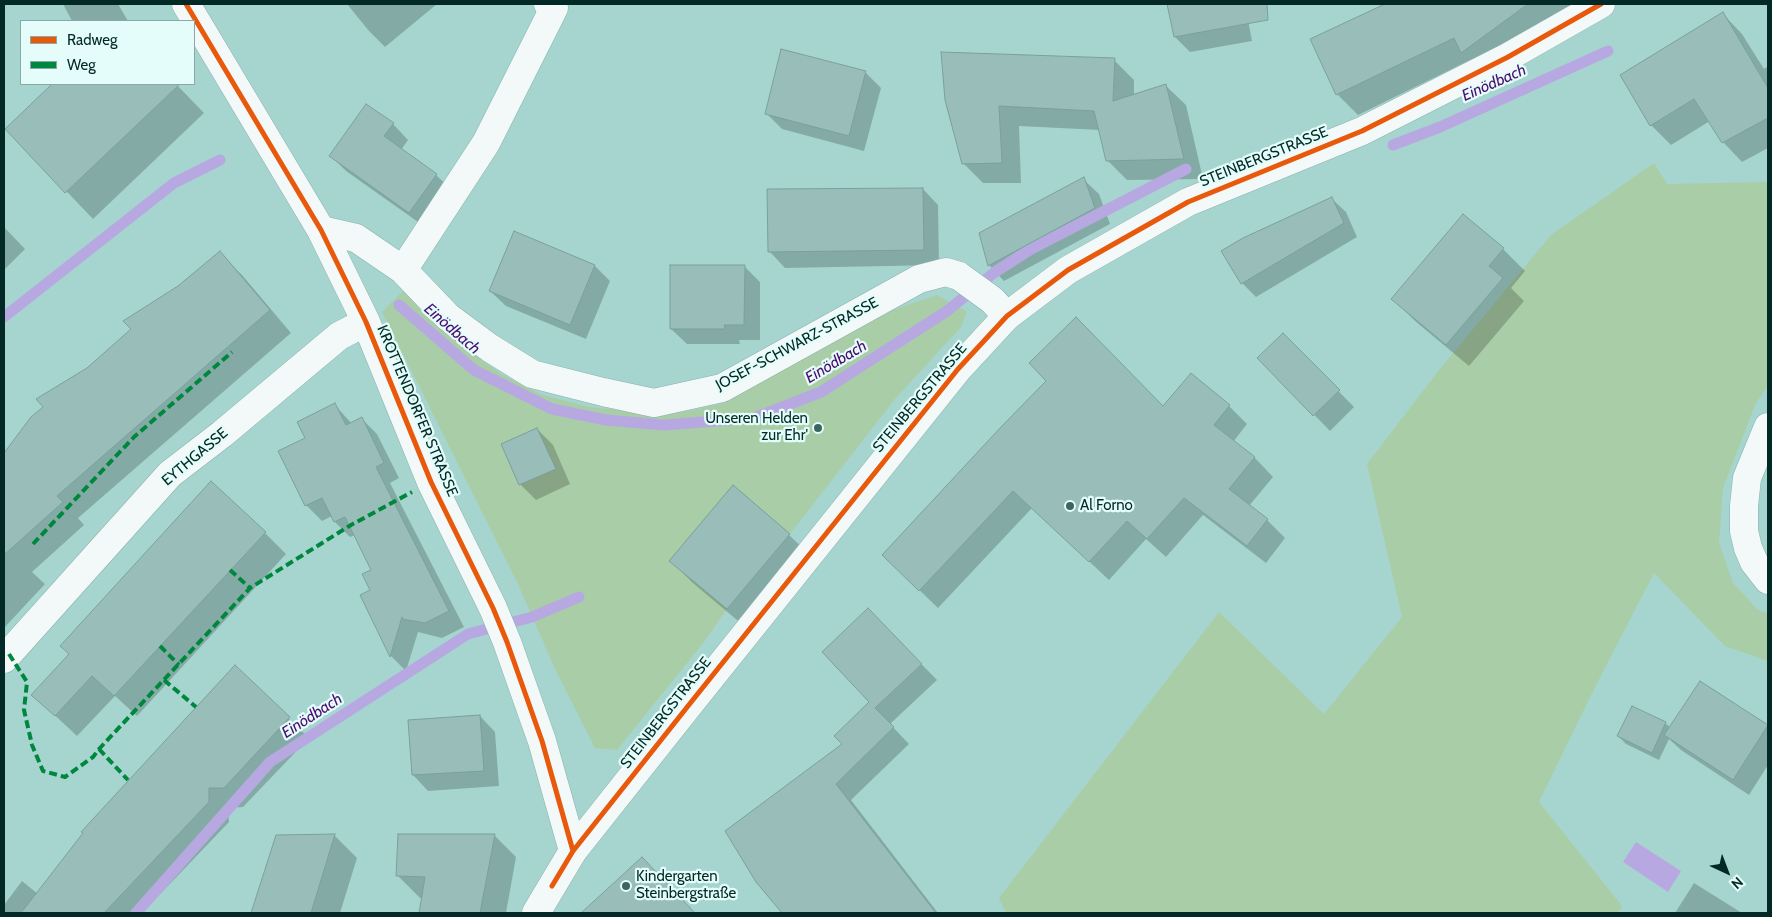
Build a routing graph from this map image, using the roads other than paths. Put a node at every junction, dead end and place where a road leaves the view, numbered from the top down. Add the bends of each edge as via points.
1 (186, 4) edge
2 (548, 4) edge
3 (1601, 4) edge
4 (321, 230) junction
5 (403, 270) junction
6 (999, 308) junction
7 (366, 322) junction
8 (1768, 427) edge
9 (1768, 580) edge
10 (4, 659) edge
11 (573, 851) junction
12 (536, 913) edge

1 - 4 street, KROTTENDORFER STRASSE
2 - 5 street via 554,8 486,143
3 - 6 street, STEINBERGSTRASSE via 1508,57 1362,131 1188,202
4 - 5 street, JOSEF-SCHWARZ-STRASSE via 356,238
4 - 7 street, KROTTENDORFER STRASSE
5 - 6 street, JOSEF-SCHWARZ-STRASSE via 448,317 532,374 654,403 722,388 919,279 953,274
6 - 11 street, STEINBERGSTRASSE via 952,376
7 - 10 street, EYTHGASSE via 339,336 170,474
7 - 11 street, KROTTENDORFER STRASSE via 431,482 507,642 542,741
8 - 9 street via 1747,478 1744,532 1754,562
11 - 12 street, STEINBERGSTRASSE

